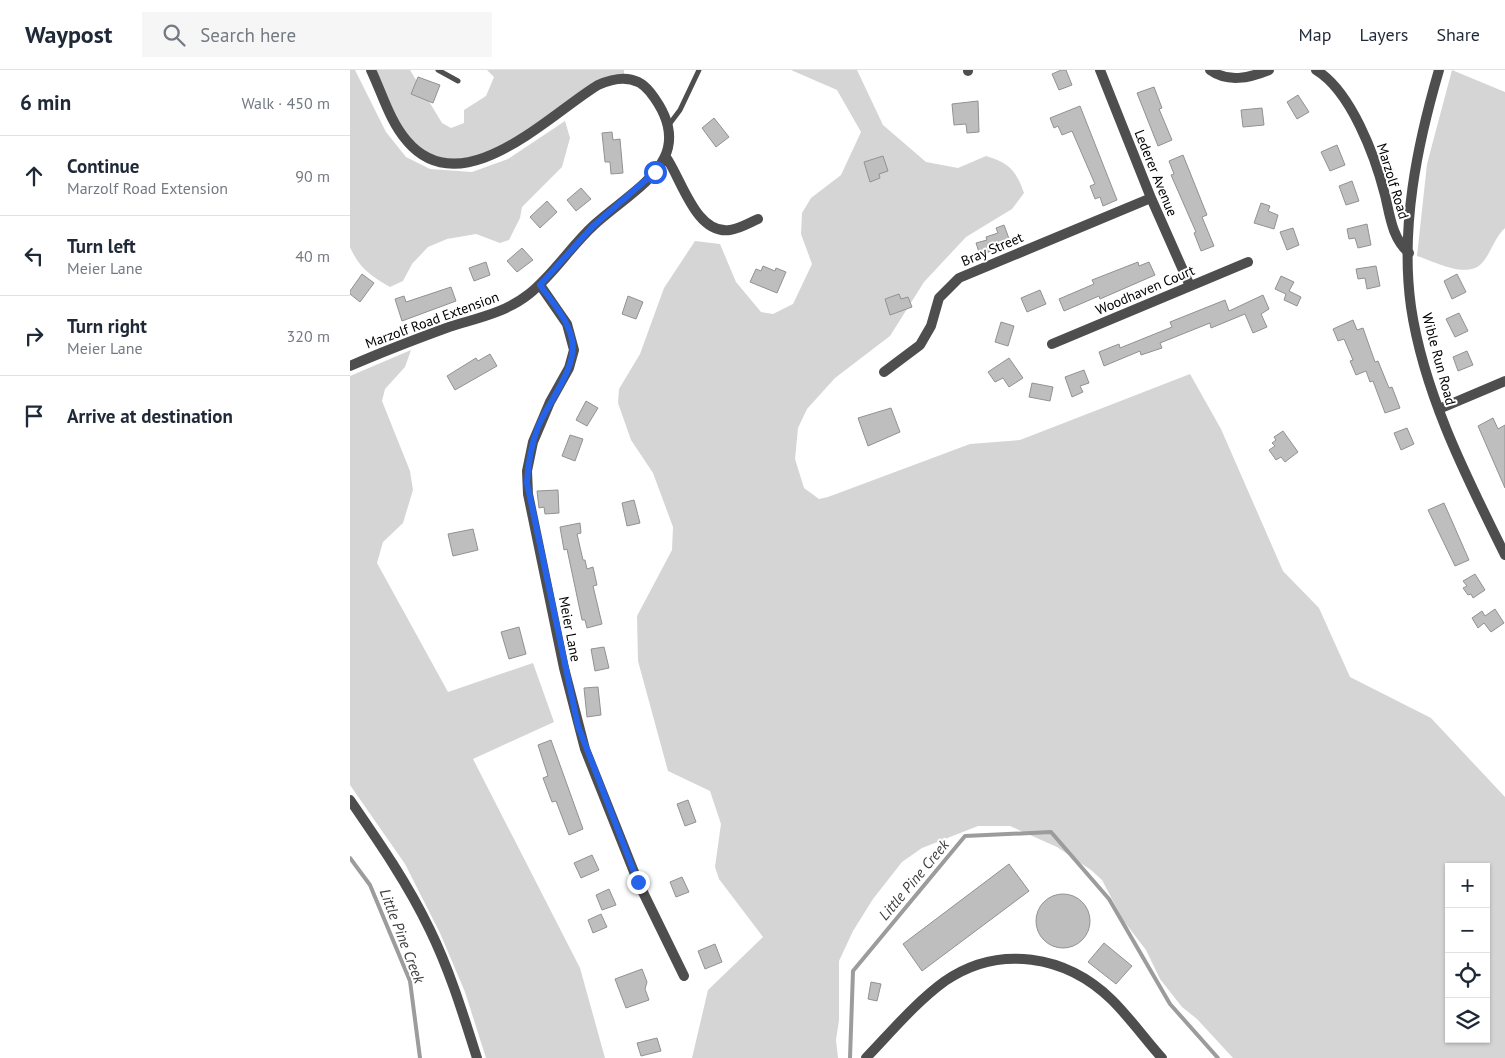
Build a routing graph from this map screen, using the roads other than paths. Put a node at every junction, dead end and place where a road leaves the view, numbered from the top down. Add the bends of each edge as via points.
1 (371, 70) edge
2 (438, 70) edge
3 (699, 70) edge
4 (1100, 70) edge
5 (1210, 70) edge
6 (1269, 70) edge
7 (1316, 70) edge
8 (1439, 70) edge
9 (458, 81) dead end
10 (668, 127) junction
11 (666, 156) junction
12 (1151, 198) junction
13 (758, 219) dead end
14 (1409, 253) junction
15 (1248, 262) dead end
16 (540, 285) junction
17 (1190, 286) junction
18 (1052, 344) dead end
19 (350, 366) edge
20 (884, 372) dead end
21 (1505, 381) edge
22 (1438, 410) junction
23 (1505, 554) edge
24 (350, 800) edge
25 (684, 976) dead end
26 (477, 1058) edge
27 (866, 1058) edge
28 (1162, 1058) edge

1 - 10 street via 405,138 416,150 438,161 463,164 495,155 591,89 617,79 632,79 647,89 656,99
2 - 9 lane
3 - 10 lane
4 - 12 street, Lederer Avenue
5 - 6 street via 1235,79
7 - 14 street, Marzolf Road via 1337,89 1360,129 1377,168 1398,242
8 - 14 street, Wible Run Road via 1419,144
10 - 11 street
11 - 13 street via 698,217 709,226 722,231 732,230
11 - 16 street, Marzolf Road Extension via 655,172 593,226
12 - 17 street, Lederer Avenue
12 - 20 street, Bray Street via 959,278 939,298 931,326 920,344
14 - 22 street, Wible Run Road via 1415,330
15 - 17 street, Woodhaven Court
16 - 19 street, Marzolf Road Extension via 508,308
16 - 25 street, Meier Lane via 567,324 574,350 569,368 538,427 527,471 528,494 555,627 585,749 638,882
17 - 18 street, Woodhaven Court
21 - 22 street
22 - 23 street, Wible Run Road
24 - 26 street via 395,867 430,930 457,995
27 - 28 street via 949,979 980,963 1019,958 1052,964 1085,979 1111,1000

